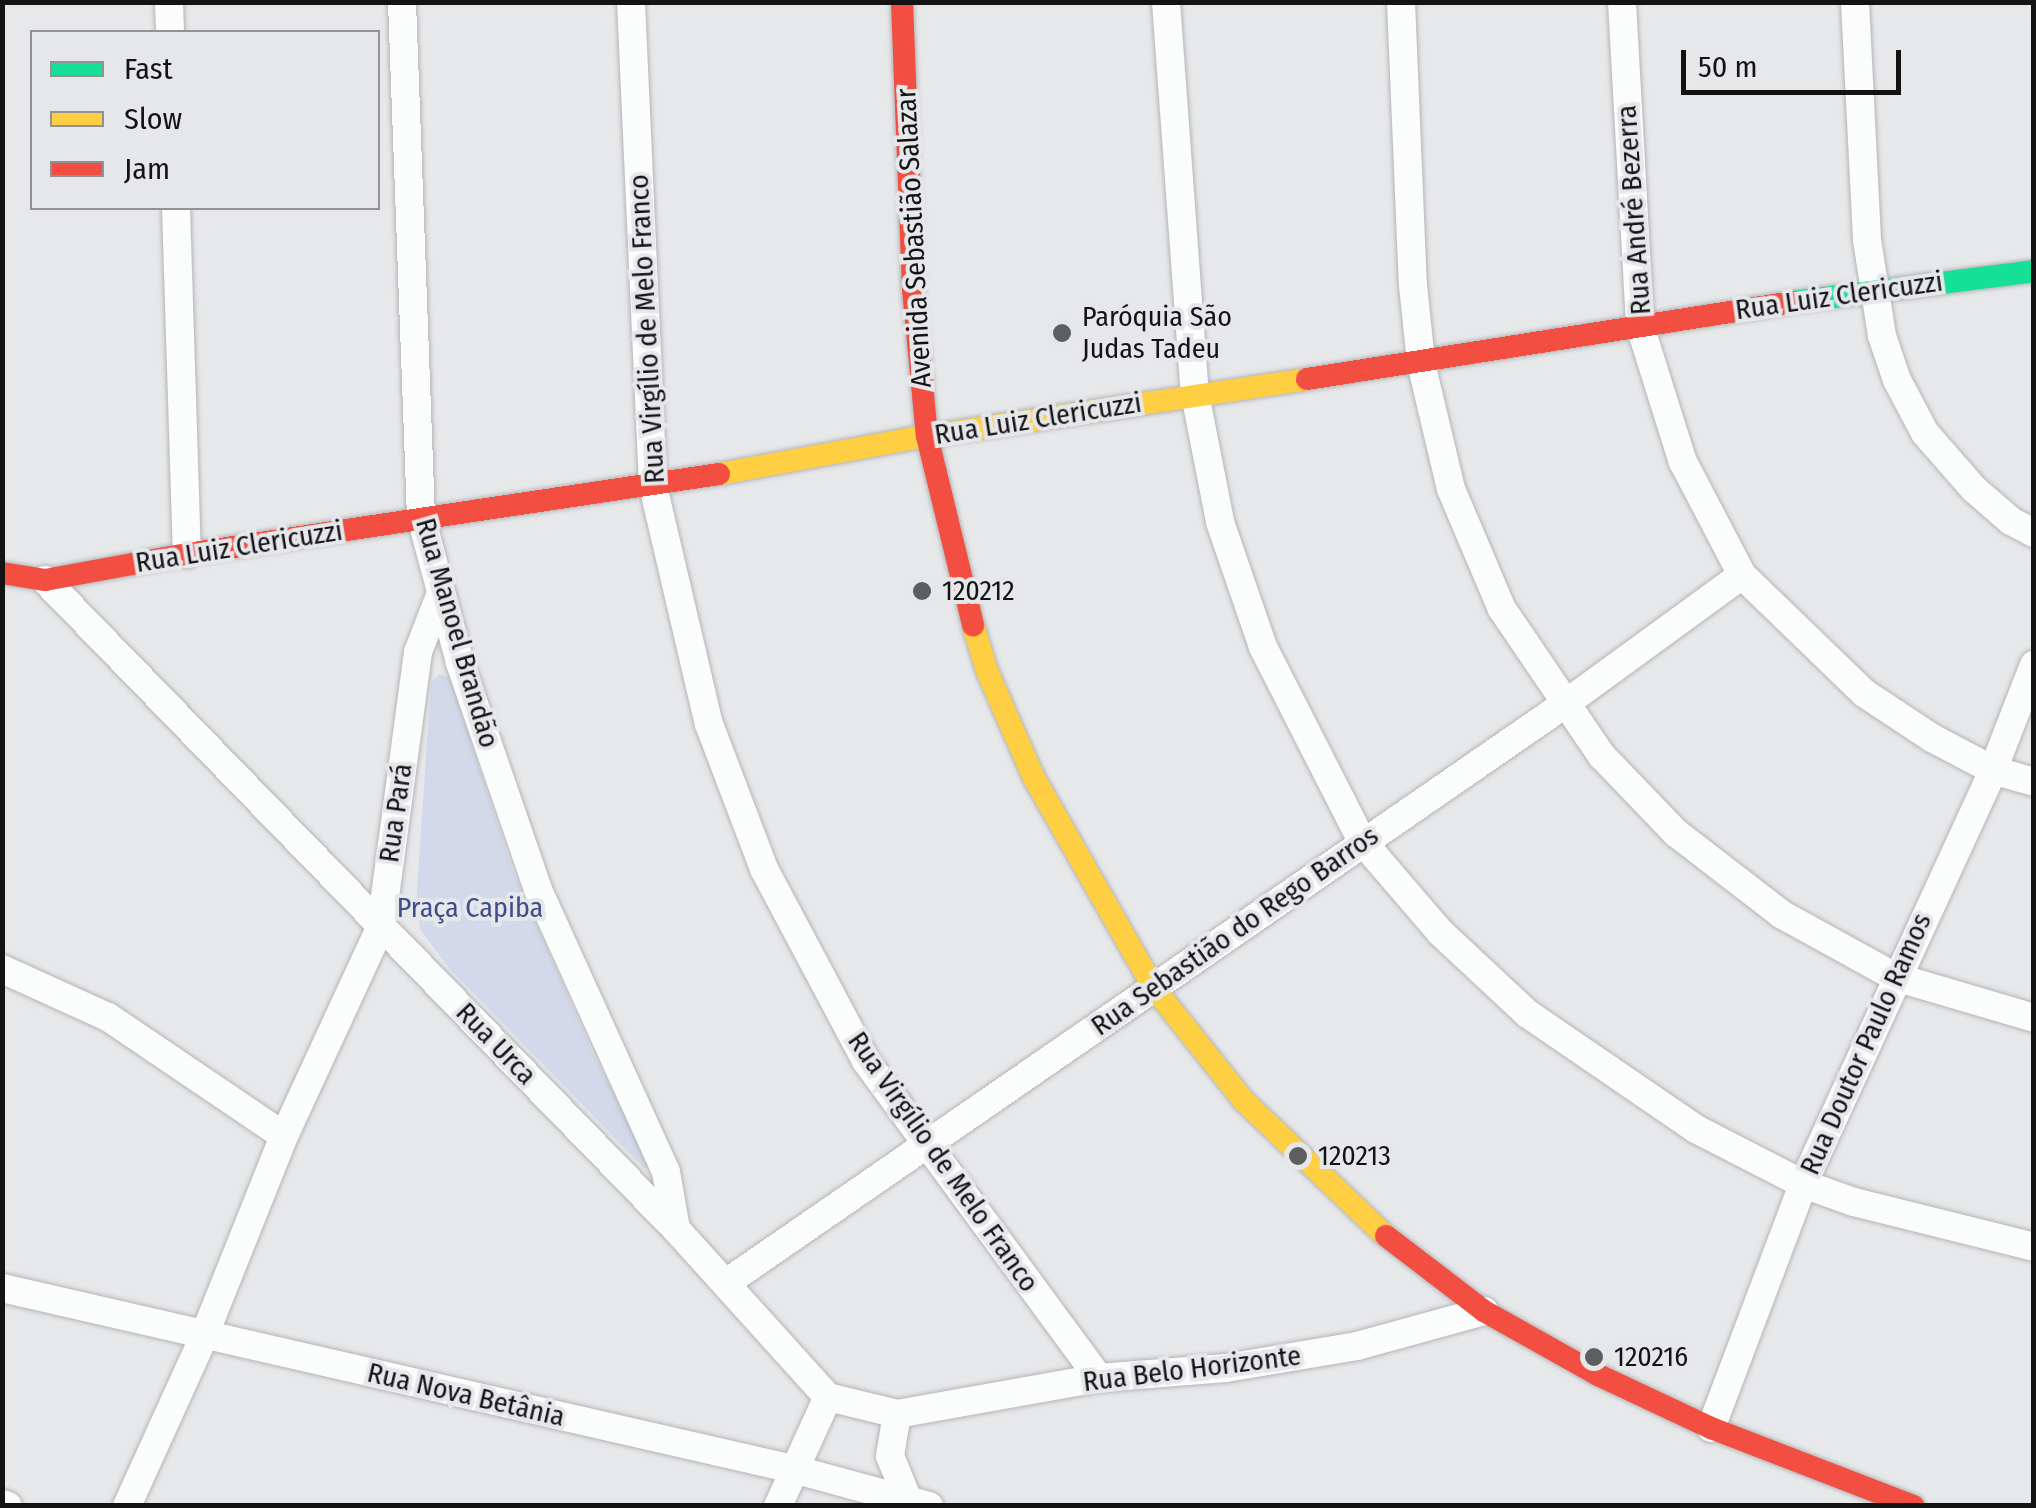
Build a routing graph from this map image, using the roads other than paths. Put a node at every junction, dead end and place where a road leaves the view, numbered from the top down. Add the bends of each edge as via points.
1 (170, 2) edge
2 (402, 2) edge
3 (632, 2) edge
4 (902, 2) edge
5 (1166, 2) edge
6 (1400, 2) edge
7 (1622, 2) edge
8 (1854, 2) edge
9 (170, 30) edge
10 (176, 210) edge
11 (2034, 271) edge
12 (1872, 289) junction
13 (1640, 326) junction
14 (1421, 363) junction
15 (1195, 394) junction
16 (926, 436) junction
17 (653, 486) junction
18 (421, 518) junction
19 (2034, 533) edge
20 (187, 554) junction
21 (2, 573) edge
22 (1742, 575) junction
23 (45, 580) junction
24 (441, 593) junction
25 (2034, 665) edge
26 (1565, 704) junction
27 (1993, 770) junction
28 (2034, 782) edge
29 (1362, 841) junction
30 (382, 926) junction
31 (2, 969) edge
32 (1895, 977) junction
33 (1154, 988) junction
34 (2034, 1018) edge
35 (284, 1136) junction
36 (926, 1146) junction
37 (1803, 1184) junction
38 (676, 1229) junction
39 (2034, 1247) edge
40 (726, 1283) junction
41 (2, 1288) edge
42 (1484, 1311) junction
43 (204, 1336) junction
44 (1099, 1378) junction
45 (828, 1397) junction
46 (897, 1414) junction
47 (1711, 1428) junction
48 (793, 1469) junction
49 (919, 1503) edge
50 (127, 1506) edge
51 (778, 1506) edge
52 (1914, 1506) edge

1 - 9 street
2 - 18 street, Rua Manoel Brandão
3 - 17 street, Rua Virgílio de Melo Franco
4 - 16 street, Avenida Sebastião Salazar
5 - 15 street
6 - 14 street
7 - 13 street, Rua André Bezerra
8 - 12 street
10 - 20 street
11 - 12 street, Rua Luiz Clericuzzi
12 - 13 street, Rua Luiz Clericuzzi
12 - 19 street via 1897,380 1925,432 1974,489
13 - 14 street, Rua Luiz Clericuzzi
13 - 22 street, Rua André Bezerra via 1683,462
14 - 15 street, Rua Luiz Clericuzzi
14 - 26 street via 1451,489 1502,609
15 - 16 street, Rua Luiz Clericuzzi
15 - 29 street via 1220,522 1263,646
16 - 17 street, Rua Luiz Clericuzzi
16 - 33 street, Avenida Sebastião Salazar via 987,671 1034,778
17 - 18 street, Rua Luiz Clericuzzi
17 - 36 street, Rua Virgílio de Melo Franco via 709,724 764,869 866,1061
18 - 20 street, Rua Luiz Clericuzzi
18 - 24 street, Rua Manoel Brandão
20 - 23 street, Rua Luiz Clericuzzi
21 - 23 street, Rua Luiz Clericuzzi
22 - 26 street, Rua Sebastião do Rego Barros
22 - 27 street, Rua André Bezerra via 1864,693
23 - 30 street, Rua Urca
24 - 30 street, Rua Pará via 418,652
24 - 38 street, Rua Manoel Brandão via 539,892 666,1172
25 - 27 street, Rua Doutor Paulo Ramos
26 - 29 street, Rua Sebastião do Rego Barros
26 - 32 street via 1602,756 1676,832 1780,914
27 - 28 street, Rua André Bezerra
27 - 32 street, Rua Doutor Paulo Ramos
29 - 33 street, Rua Sebastião do Rego Barros
29 - 37 street via 1440,932 1528,1014 1696,1128
30 - 35 street, Rua Pará
30 - 38 street, Rua Urca
31 - 35 street via 108,1017
32 - 34 street
32 - 37 street, Rua Doutor Paulo Ramos
33 - 36 street, Rua Sebastião do Rego Barros
33 - 42 street, Avenida Sebastião Salazar via 1244,1100 1360,1216
35 - 43 street, Rua Pará
36 - 40 street, Rua Sebastião do Rego Barros
36 - 44 street, Rua Virgílio de Melo Franco
37 - 39 street
37 - 47 street, Rua Doutor Paulo Ramos
38 - 40 street, Rua Urca
40 - 45 street, Rua Urca
41 - 43 street, Rua Nova Betânia
42 - 44 street, Rua Belo Horizonte via 1357,1346 1226,1368
42 - 47 street, Avenida Sebastião Salazar
43 - 48 street, Rua Nova Betânia
43 - 50 street, Rua Pará
44 - 46 street, Rua Belo Horizonte
45 - 46 street
45 - 48 street
46 - 49 street via 890,1456
47 - 52 street, Avenida Sebastião Salazar
48 - 49 street, Rua Nova Betânia
48 - 51 street

